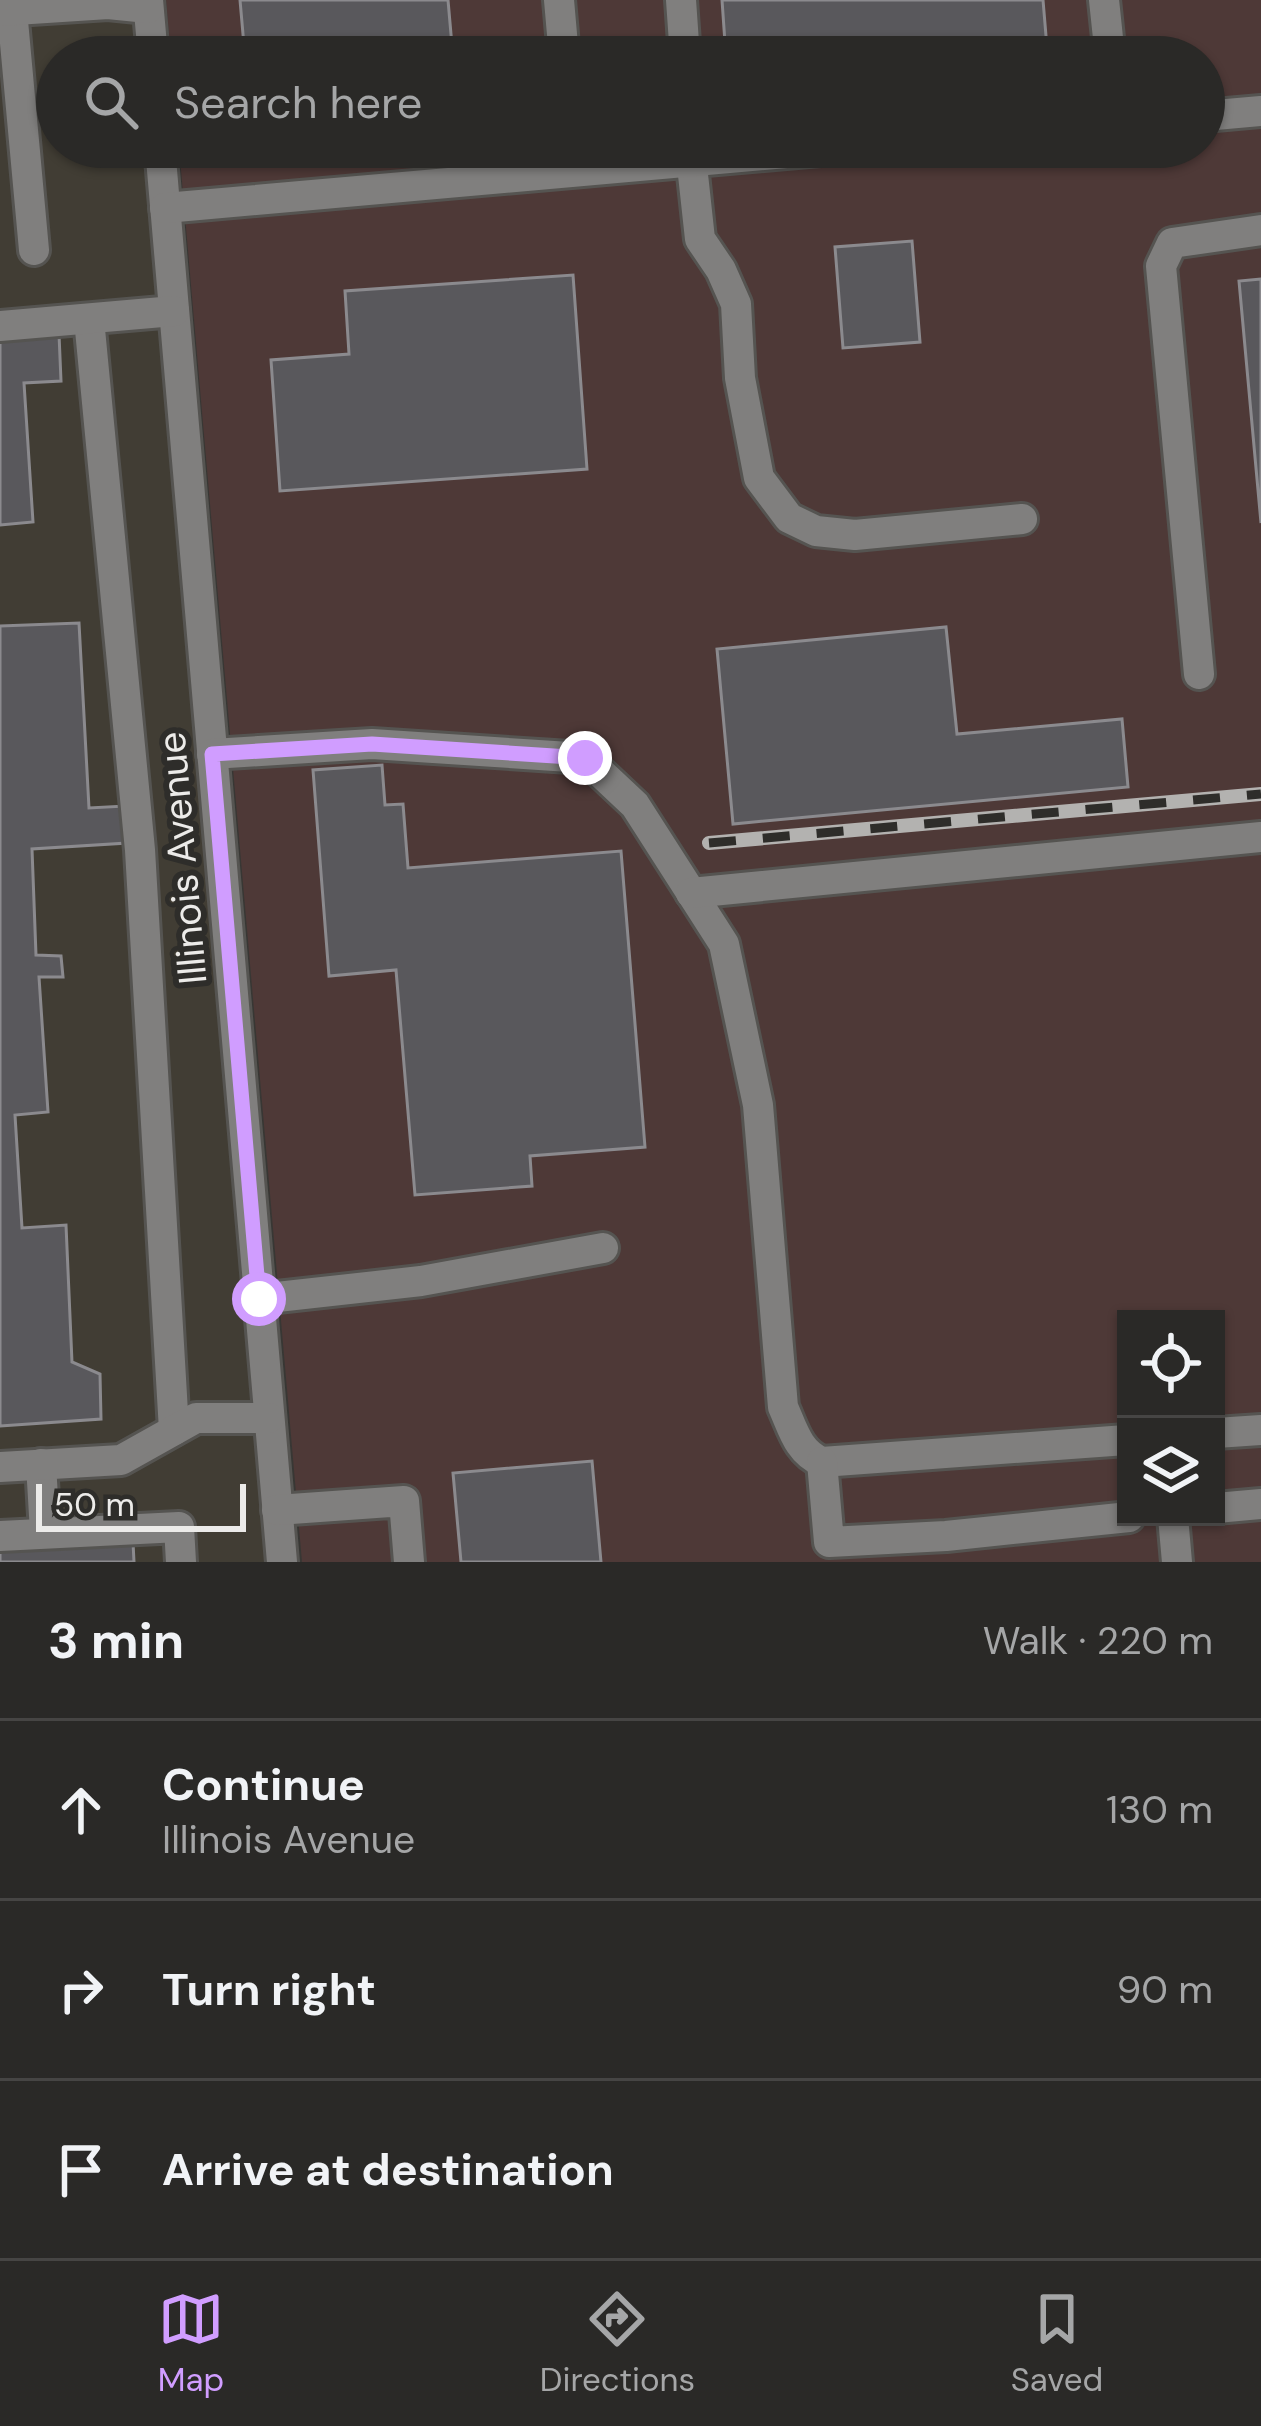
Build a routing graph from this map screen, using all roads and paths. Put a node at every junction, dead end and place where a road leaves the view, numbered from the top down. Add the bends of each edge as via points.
1 (559, 0) edge
2 (681, 0) edge
3 (1104, 0) edge
4 (148, 4) edge
5 (6, 11) edge
6 (151, 36) edge
7 (562, 36) edge
8 (684, 36) edge
9 (1108, 36) edge
10 (1261, 111) edge
11 (1225, 114) edge
12 (162, 168) edge
13 (498, 168) edge
14 (692, 168) edge
15 (166, 208) junction
16 (1261, 230) edge
17 (34, 250) dead end
18 (174, 311) junction
19 (89, 319) junction
20 (0, 326) edge
21 (1022, 519) dead end
22 (1199, 674) dead end
23 (212, 754) junction
24 (1261, 837) edge
25 (691, 893) junction
26 (603, 1248) dead end
27 (259, 1299) junction
28 (269, 1418) junction
29 (174, 1430) junction
30 (1261, 1430) edge
31 (1225, 1432) edge
32 (1117, 1441) edge
33 (822, 1462) junction
34 (41, 1465) junction
35 (0, 1467) edge
36 (1261, 1504) edge
37 (1225, 1507) edge
38 (277, 1510) junction
39 (1117, 1518) edge
40 (1174, 1526) edge
41 (45, 1532) junction
42 (0, 1536) edge
43 (829, 1552) edge
44 (181, 1562) edge
45 (282, 1562) edge
46 (409, 1562) edge
47 (1177, 1562) edge

1 - 7 street
2 - 8 street
3 - 9 street
4 - 5 street
4 - 6 street
5 - 17 street
10 - 11 street
12 - 15 street, Illinois Avenue
13 - 15 street
14 - 21 street via 700,239 736,304 759,478 789,518 855,535
15 - 18 street, Illinois Avenue
16 - 22 street via 1172,243 1161,266
18 - 19 street
18 - 23 street, Illinois Avenue
19 - 20 street
19 - 29 street via 140,850
23 - 25 street via 372,744 585,758 635,805
23 - 27 street, Illinois Avenue
24 - 25 street
25 - 33 street via 724,944 758,1105 783,1407 799,1444
26 - 27 street
27 - 28 street, Illinois Avenue
28 - 29 street via 196,1418
28 - 38 street, Illinois Avenue
29 - 34 street via 122,1460
30 - 31 street
32 - 33 street
33 - 43 street
34 - 35 street
34 - 41 street
36 - 37 street
38 - 45 street, Illinois Avenue
38 - 46 street via 404,1501
39 - 43 street
40 - 47 street
41 - 42 street
41 - 44 street via 179,1526

